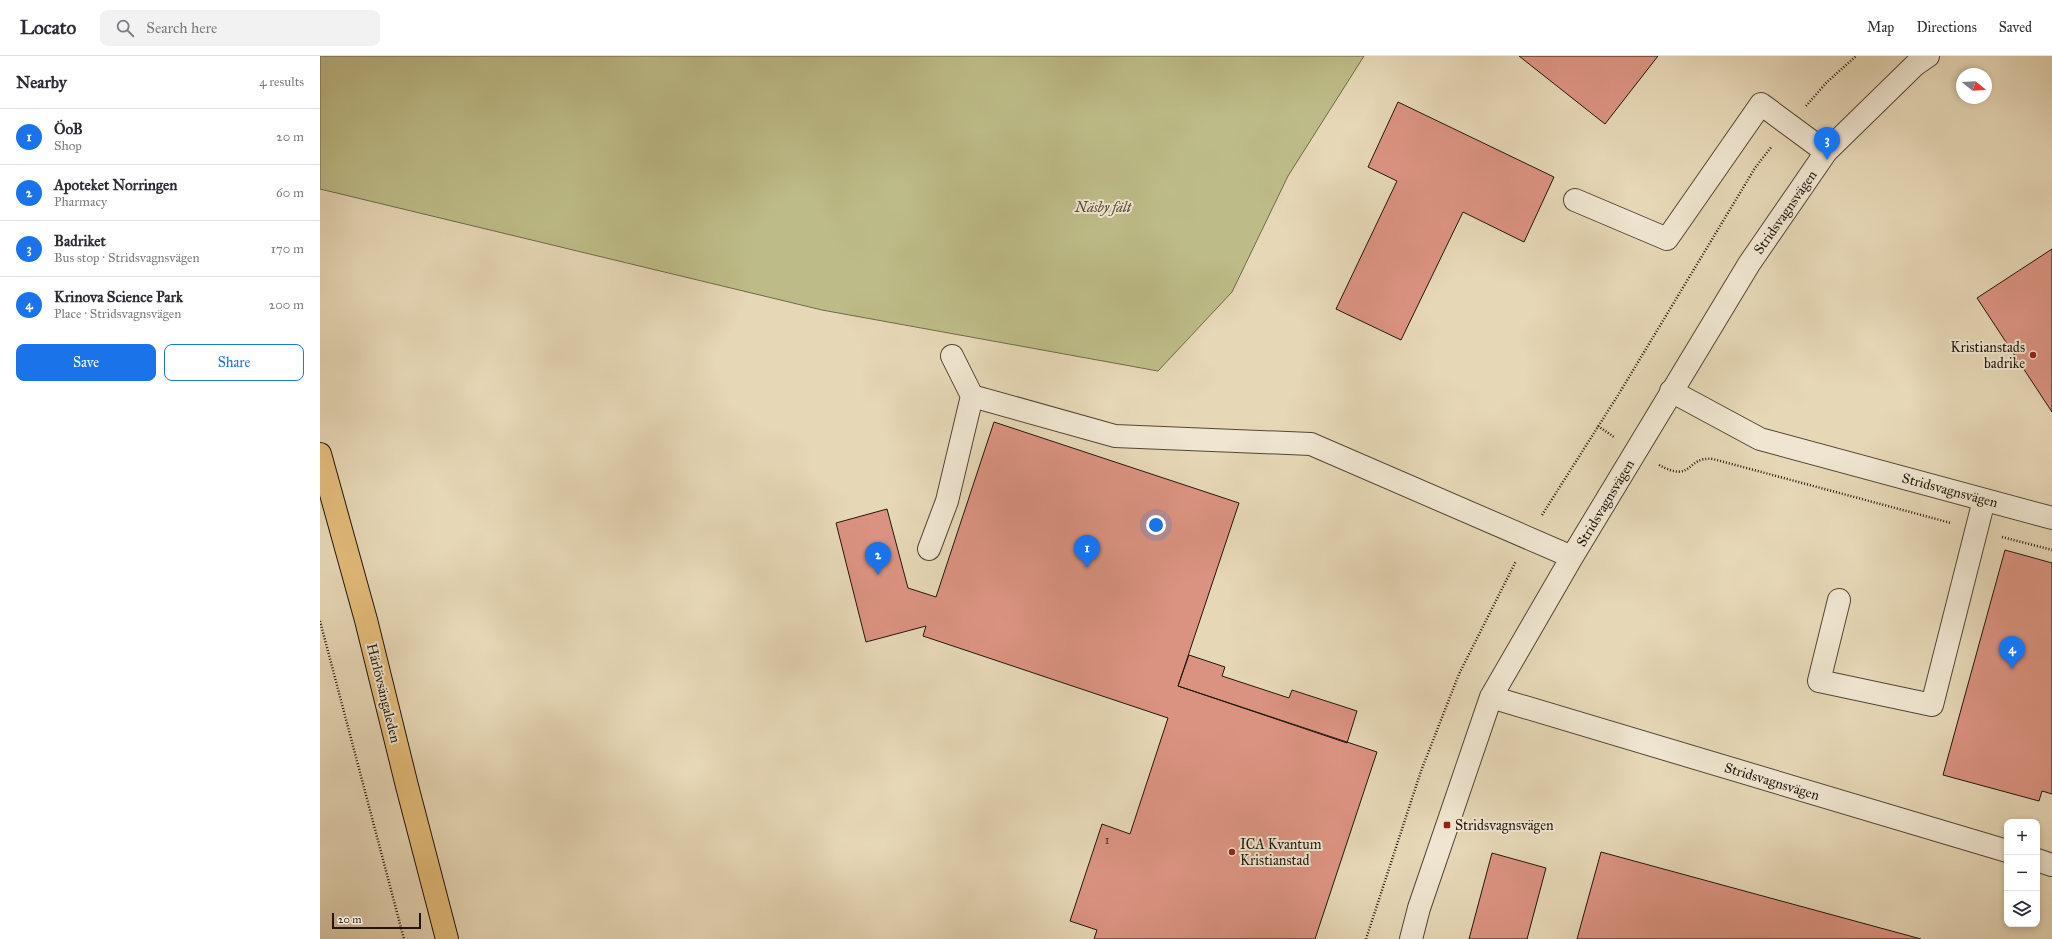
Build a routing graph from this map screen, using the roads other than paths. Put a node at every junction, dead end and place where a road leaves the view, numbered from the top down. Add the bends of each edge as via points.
1 (1928, 56) edge
2 (1826, 152) junction
3 (1575, 200) dead end
4 (952, 356) dead end
5 (1671, 391) junction
6 (972, 396) junction
7 (320, 454) edge
8 (1984, 500) junction
9 (2052, 518) edge
10 (929, 549) dead end
11 (1572, 557) junction
12 (1839, 600) dead end
13 (1491, 697) junction
14 (2004, 850) edge
15 (2040, 861) edge
16 (2052, 865) edge
17 (447, 937) edge
18 (1411, 939) edge

1 - 2 street, Stridsvagnsvägen via 1915,65
2 - 3 street via 1761,104 1668,239
2 - 5 street, Stridsvagnsvägen via 1748,264
4 - 6 street
5 - 8 street, Stridsvagnsvägen via 1760,439
5 - 11 street, Stridsvagnsvägen
6 - 10 street via 947,501
6 - 11 street via 1115,436 1311,444
7 - 17 main road, Härlövsängaleden via 366,620 406,786
8 - 9 street, Stridsvagnsvägen
8 - 12 street via 1932,705 1819,681
11 - 13 street, Stridsvagnsvägen
13 - 14 street, Stridsvagnsvägen
13 - 18 street, Stridsvagnsvägen via 1421,901
15 - 16 street

